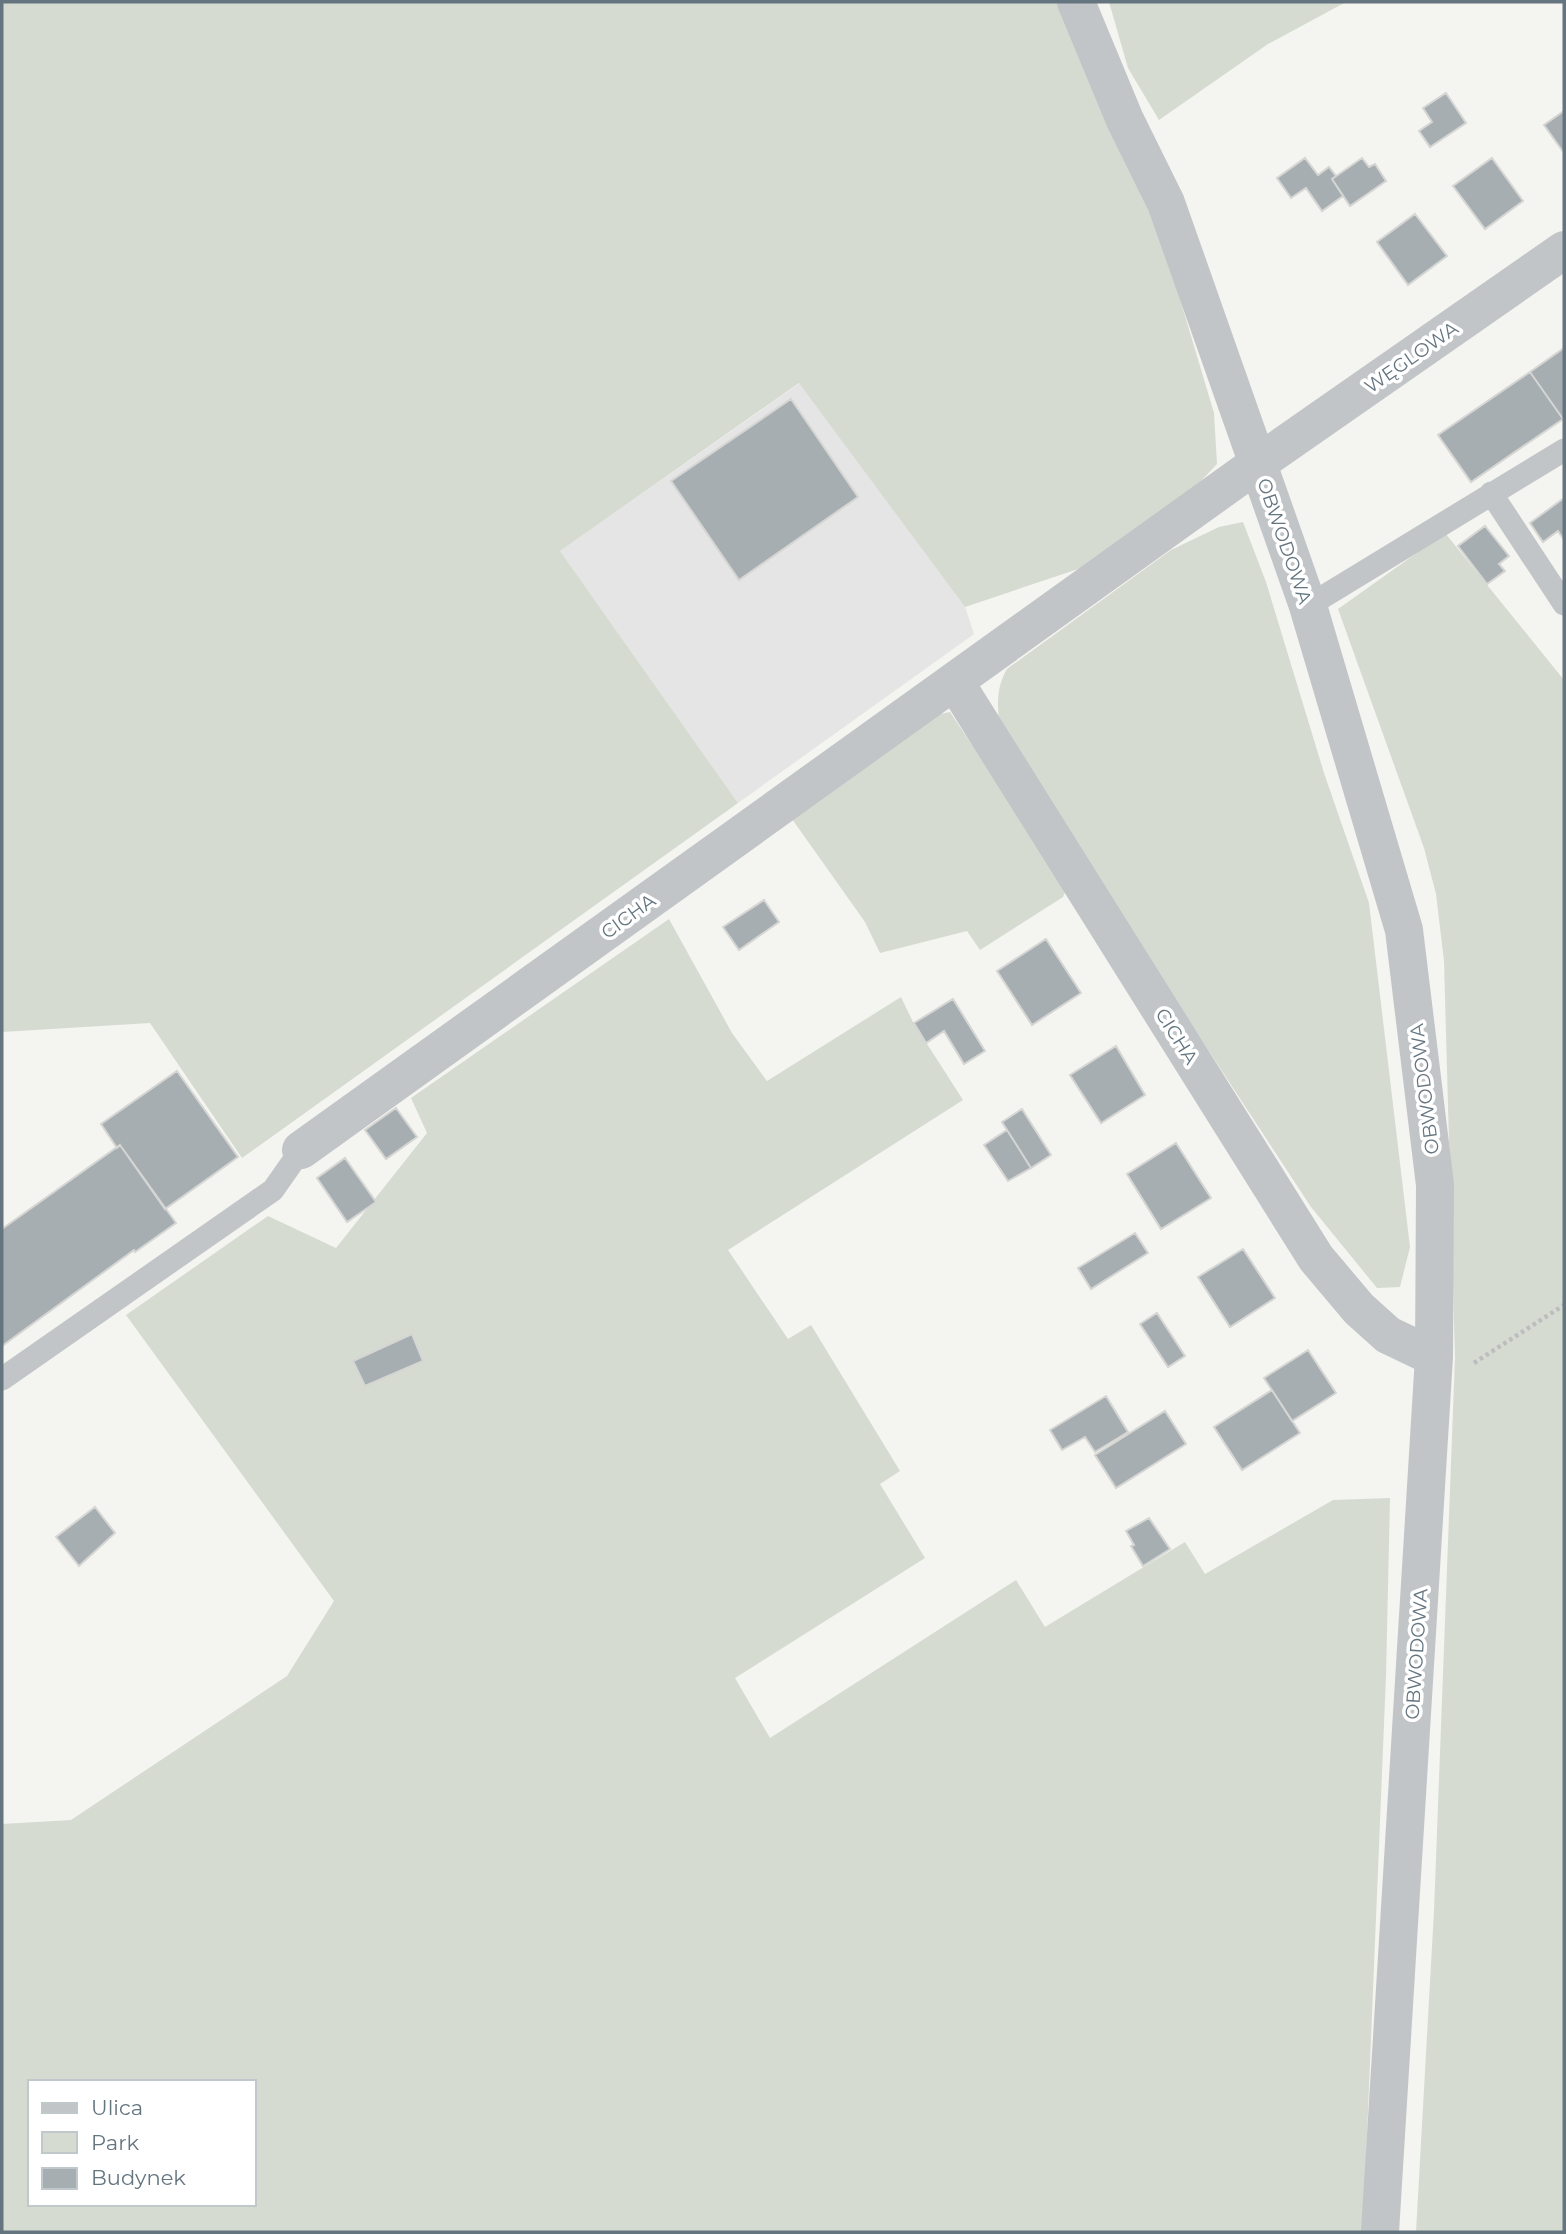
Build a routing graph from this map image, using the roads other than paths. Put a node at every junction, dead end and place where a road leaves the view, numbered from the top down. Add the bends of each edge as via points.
1 (1076, 2) edge
2 (1564, 250) edge
3 (1564, 450) edge
4 (1257, 464) junction
5 (1491, 493) junction
6 (1564, 604) edge
7 (1308, 606) junction
8 (955, 681) junction
9 (301, 1150) joint
10 (1433, 1374) junction
11 (2, 1379) edge
12 (1380, 2232) edge

1 - 4 street, OBWODOWA via 1125,120 1166,203
2 - 4 street, WĘGLOWA
3 - 5 lane
4 - 7 street, OBWODOWA
4 - 8 street, CICHA
5 - 6 lane
5 - 7 lane
7 - 10 street, OBWODOWA via 1404,930 1435,1185
8 - 9 street, CICHA
8 - 10 street, CICHA via 1316,1258 1359,1309
9 - 11 lane via 272,1190
10 - 12 street, OBWODOWA

